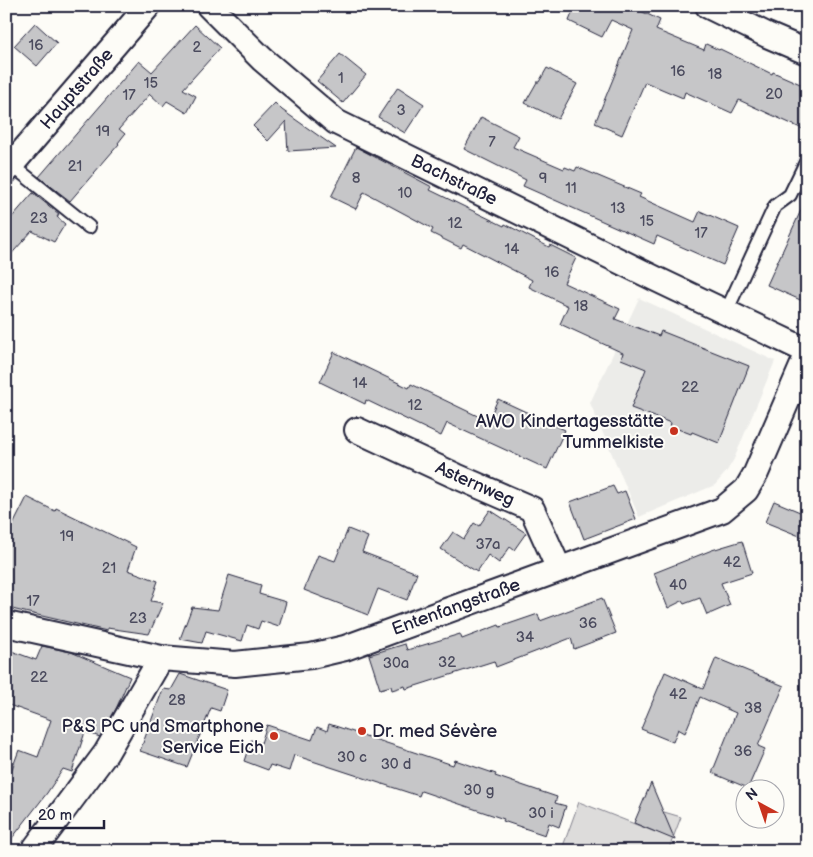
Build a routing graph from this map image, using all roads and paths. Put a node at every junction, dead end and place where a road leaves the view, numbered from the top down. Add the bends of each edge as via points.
1 (148, 6) edge
2 (209, 6) edge
3 (708, 6) edge
4 (807, 52) edge
5 (807, 160) edge
6 (9, 168) edge
7 (89, 227) dead end
8 (726, 312) junction
9 (807, 351) edge
10 (807, 355) edge
11 (358, 430) dead end
12 (559, 570) junction
13 (6, 624) edge
14 (161, 658) junction
15 (32, 851) edge

1 - 6 street, Hauptstraße
2 - 8 street, Bachstraße via 262,58 336,122
3 - 4 street
5 - 8 lane via 790,195 775,206
6 - 7 lane
8 - 9 street, Bachstraße
10 - 12 street, Entenfangstraße via 746,490 722,510
11 - 12 street, Asternweg via 532,509
12 - 14 street, Entenfangstraße via 345,648 311,656 235,664
13 - 14 street, Entenfangstraße
14 - 15 street via 106,753

